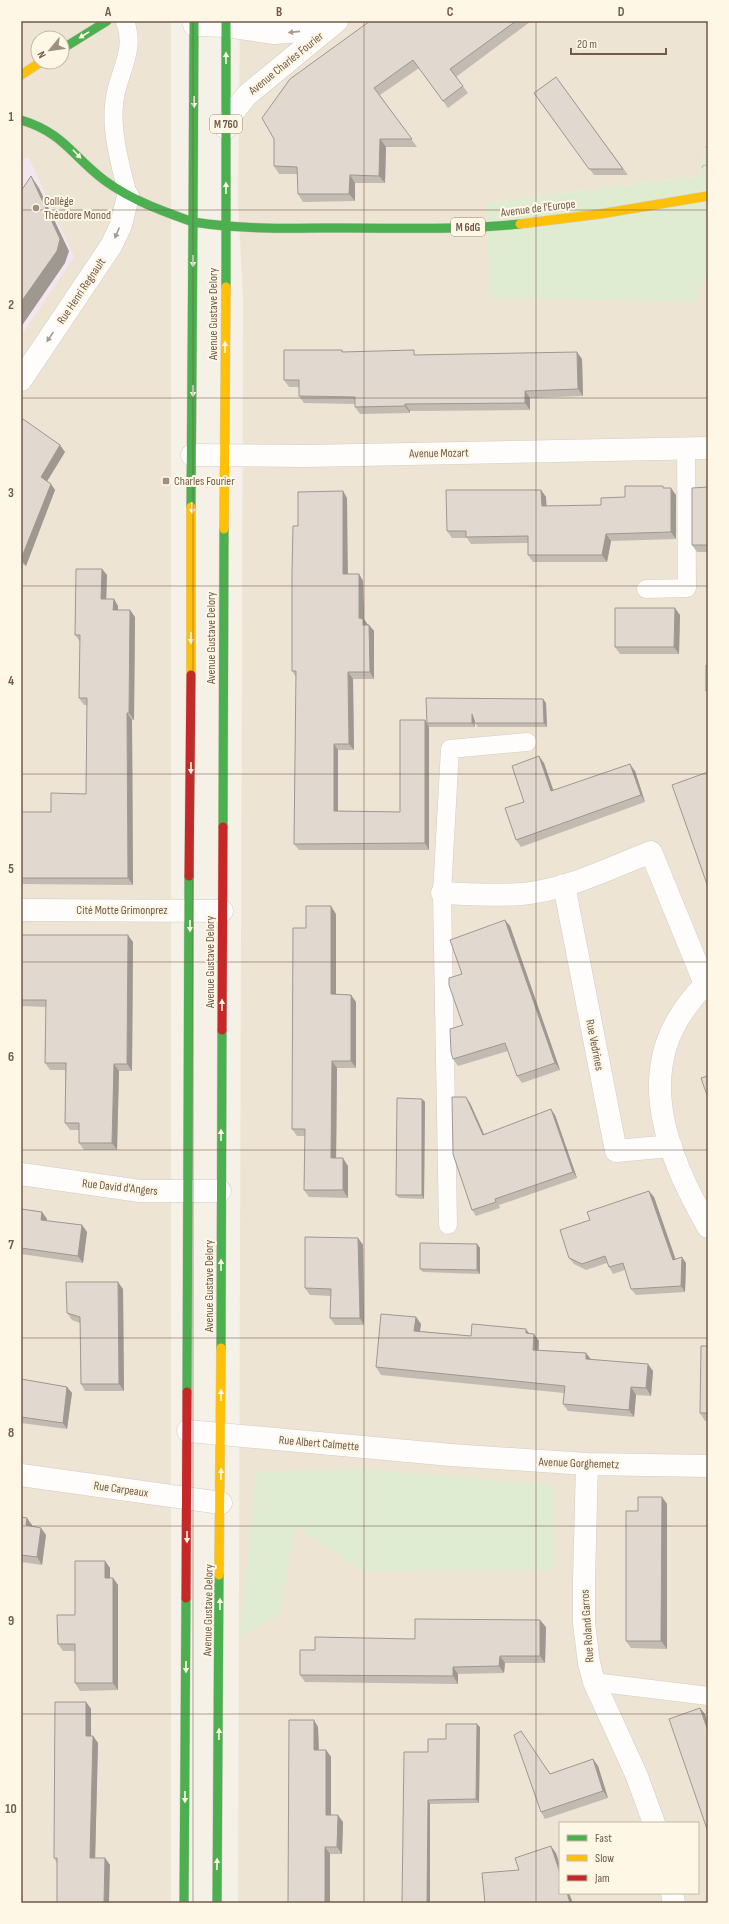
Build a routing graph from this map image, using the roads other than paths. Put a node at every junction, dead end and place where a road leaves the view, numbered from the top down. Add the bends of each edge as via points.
1 (107, 21) edge
2 (125, 21) edge
3 (331, 21) edge
4 (337, 21) edge
5 (194, 23) edge
6 (226, 23) edge
7 (70, 44) edge
8 (30, 69) edge
9 (21, 75) edge
10 (21, 120) edge
11 (226, 128) junction
12 (128, 196) junction
13 (708, 196) edge
14 (193, 222) junction
15 (226, 227) junction
16 (21, 380) edge
17 (686, 448) junction
18 (708, 448) edge
19 (192, 455) junction
20 (224, 456) junction
21 (646, 589) dead end
22 (527, 742) dead end
23 (564, 885) junction
24 (442, 893) junction
25 (21, 910) edge
26 (190, 911) junction
27 (222, 911) junction
28 (707, 983) edge
29 (671, 1146) junction
30 (21, 1174) edge
31 (189, 1191) junction
32 (220, 1191) junction
33 (448, 1225) dead end
34 (708, 1227) edge
35 (188, 1431) junction
36 (222, 1434) junction
37 (451, 1456) joint
38 (587, 1464) junction
39 (708, 1466) edge
40 (21, 1476) edge
41 (187, 1498) junction
42 (221, 1503) junction
43 (594, 1682) junction
44 (708, 1696) edge
45 (654, 1822) edge
46 (184, 1903) edge
47 (217, 1903) edge

1 -> 7 main road
2 - 12 lane via 130,45 115,92 114,118
3 -> 6 street, Avenue Charles Fourier via 303,31 279,33 264,33
4 - 11 street, Avenue Charles Fourier via 247,95 234,111
5 - 6 street, Avenue Charles Fourier
5 -> 14 main road, Avenue Gustave Delory / M 760
11 -> 6 main road, Avenue Gustave Delory / M 760
8 - 9 main road
10 -> 12 main road via 40,125 59,136 93,170
15 -> 11 main road, Avenue Gustave Delory / M 760
12 - 14 main road
12 -> 16 street, Rue Henri Regnault via 121,225 111,246
13 - 15 main road, Avenue de l'Europe / M 6dG via 547,221 502,225
14 - 15 main road
14 -> 19 main road, Avenue Gustave Delory / M 760
20 -> 15 main road, Avenue Gustave Delory / M 760
17 - 18 street, Avenue Mozart
17 - 20 street, Avenue Mozart
17 - 21 lane via 687,588
19 - 20 street, Avenue Mozart
19 -> 26 main road, Avenue Gustave Delory / M 760
20 - 27 main road, Avenue Gustave Delory / M 760
22 - 24 lane via 450,749
23 - 24 street via 523,894
23 - 28 street via 651,852
23 - 29 street, Rue Vedrines via 616,1151
24 - 33 lane
25 - 26 street, Cité Motte Grimonprez
26 - 27 street, Cité Motte Grimonprez
26 -> 31 main road, Avenue Gustave Delory / M 760
32 -> 27 main road, Avenue Gustave Delory / M 760
28 - 29 street via 678,1018 664,1052 659,1084 660,1104
29 - 34 street via 689,1191
30 - 31 street, Rue David d'Angers via 140,1191
31 - 32 street, Rue David d'Angers
31 - 35 main road, Avenue Gustave Delory / M 760
36 -> 32 main road, Avenue Gustave Delory / M 760
35 - 36 street, Rue Albert Calmette
35 - 41 main road, Avenue Gustave Delory / M 760
36 - 37 street, Rue Albert Calmette
42 -> 36 main road, Avenue Gustave Delory / M 760
37 - 38 street, Avenue Gorghemetz
38 - 39 street, Avenue Gorghemetz
38 - 43 street, Rue Roland Garros via 584,1623
40 - 41 street, Rue Carpeaux
41 - 42 street, Rue Carpeaux
41 -> 46 main road, Avenue Gustave Delory / M 760
47 -> 42 main road, Avenue Gustave Delory / M 760
43 - 44 lane
43 - 45 street, Rue Roland Garros via 636,1774

